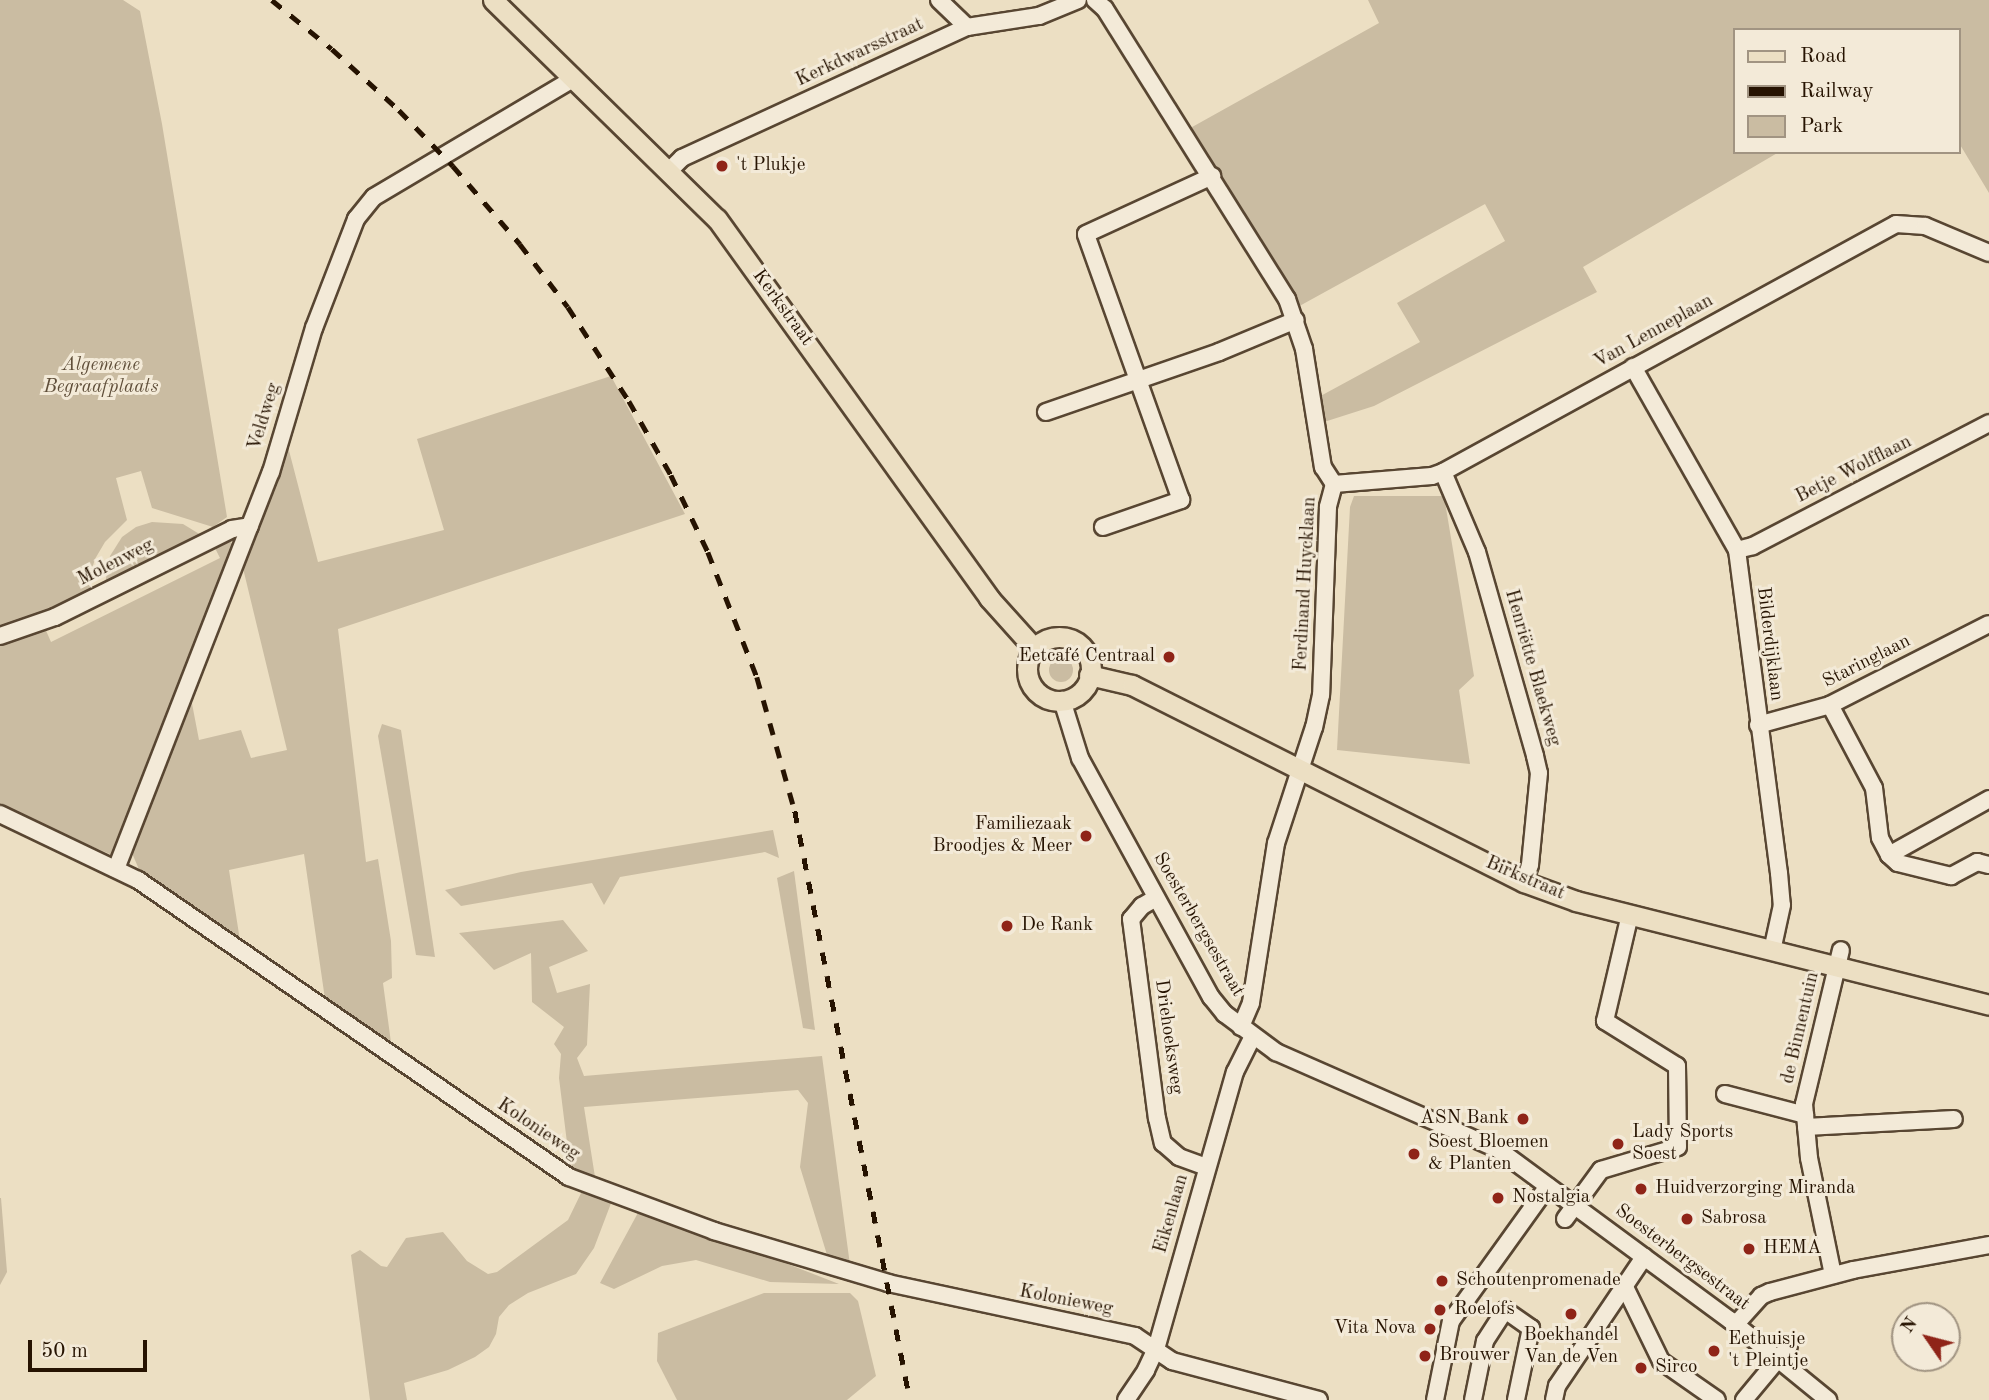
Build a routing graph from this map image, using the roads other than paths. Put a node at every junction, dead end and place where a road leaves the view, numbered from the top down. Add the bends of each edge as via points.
1 (493, 0) edge
2 (939, 0) edge
3 (1077, 0) edge
4 (1095, 0) edge
5 (967, 27) junction
6 (573, 79) junction
7 (670, 170) junction
8 (1212, 176) junction
9 (1989, 253) edge
10 (1296, 320) junction
11 (1633, 367) junction
12 (1139, 380) junction
13 (1046, 412) dead end
14 (1989, 423) edge
15 (1443, 472) junction
16 (1334, 484) junction
17 (250, 526) junction
18 (1102, 527) dead end
19 (1737, 551) junction
20 (1989, 624) edge
21 (0, 636) edge
22 (1034, 648) junction
23 (1089, 675) junction
24 (1062, 700) junction
25 (1830, 705) junction
26 (1758, 725) junction
27 (1301, 770) junction
28 (1989, 800) edge
29 (0, 814) edge
30 (1889, 855) junction
31 (1989, 865) edge
32 (116, 869) junction
33 (1524, 882) junction
34 (1156, 898) junction
35 (1630, 915) junction
36 (1772, 951) junction
37 (1839, 959) junction
38 (1989, 1005) edge
39 (1247, 1032) junction
40 (1725, 1094) dead end
41 (1954, 1119) dead end
42 (1806, 1121) junction
43 (1207, 1167) junction
44 (1548, 1186) junction
45 (1576, 1205) junction
46 (1566, 1219) dead end
47 (1989, 1245) edge
48 (1644, 1257) junction
49 (1833, 1275) junction
50 (1625, 1285) junction
51 (1735, 1324) junction
52 (1156, 1349) junction
53 (1784, 1352) junction
54 (1126, 1400) edge
55 (1319, 1400) edge
56 (1435, 1400) edge
57 (1473, 1400) edge
58 (1516, 1400) edge
59 (1554, 1400) edge
60 (1717, 1400) edge
61 (1744, 1400) edge
62 (1828, 1400) edge

1 - 6 main road, Kerkstraat
2 - 5 street
3 - 5 street, Kerkdwarsstraat via 1039,16
4 - 8 street, Ferdinand Huycklaan
5 - 7 street, Kerkdwarsstraat via 682,158
6 - 7 main road, Kerkstraat
6 - 17 street, Veldweg via 374,197 356,219 313,328 271,472
7 - 22 main road, Kerkstraat via 717,219 989,598
8 - 10 street, Ferdinand Huycklaan
8 - 12 street via 1086,234
9 - 11 street, Van Lenneplaan via 1925,226 1896,224
10 - 12 street
10 - 16 street, Ferdinand Huycklaan via 1323,467
11 - 15 street, Van Lenneplaan
11 - 19 street, Bilderdijklaan
12 - 13 street
12 - 18 street via 1181,500
14 - 19 street, Betje Wolfflaan
15 - 16 street, Van Lenneplaan
15 - 33 street, Henriëtte Blaekweg via 1477,552 1539,773
16 - 27 street, Ferdinand Huycklaan via 1328,507 1321,695
17 - 21 street, Molenweg via 232,528 55,617
17 - 32 street, Veldweg
19 - 26 street, Bilderdijklaan
20 - 25 street, Staringlaan
22 - 23 main road via 1051,638 1070,639 1085,651
22 - 24 main road via 1027,667 1032,687 1049,699
23 - 24 main road via 1078,694
23 - 27 main road, Birkstraat via 1132,685
24 - 34 street, Soesterbergsestraat via 1080,758
25 - 26 street, Staringlaan
25 - 30 street via 1874,788 1880,838
26 - 36 street, Bilderdijklaan via 1782,905
27 - 33 main road, Birkstraat
27 - 39 street, Eikenlaan via 1276,843
28 - 30 street
29 - 32 street, Kolonieweg
30 - 31 street via 1898,863 1951,876 1978,862
32 - 52 street, Kolonieweg via 569,1177 714,1231 888,1283 1135,1336
33 - 35 main road, Birkstraat
34 - 39 street, Soesterbergsestraat via 1211,997
34 - 43 street, Driehoeksweg via 1130,919 1157,1118 1163,1143 1179,1157
35 - 36 main road, Birkstraat
35 - 45 street via 1605,1021 1676,1066 1678,1147 1601,1170
36 - 37 main road, Birkstraat
37 - 38 main road, Birkstraat
37 - 42 street, de Binnentuin via 1804,1104
39 - 43 street, Eikenlaan
39 - 44 street, Soesterbergsestraat via 1296,1062 1499,1150
40 - 42 street, de Binnentuin
41 - 42 street, de Binnentuin
42 - 49 street, de Binnentuin
43 - 52 street, Eikenlaan
44 - 45 street, Soesterbergsestraat
44 - 56 street via 1451,1321
45 - 46 street
45 - 48 street, Soesterbergsestraat
47 - 49 street
48 - 50 street
48 - 51 street, Soesterbergsestraat
49 - 51 street via 1765,1293
50 - 59 street via 1557,1386
50 - 60 street via 1661,1361
51 - 53 street, Soesterbergsestraat
52 - 54 street, Eikenlaan
52 - 55 street, Kolonieweg via 1171,1361
53 - 61 street
53 - 62 street, Soesterbergsestraat
57 - 58 street via 1485,1341 1505,1310 1531,1328

